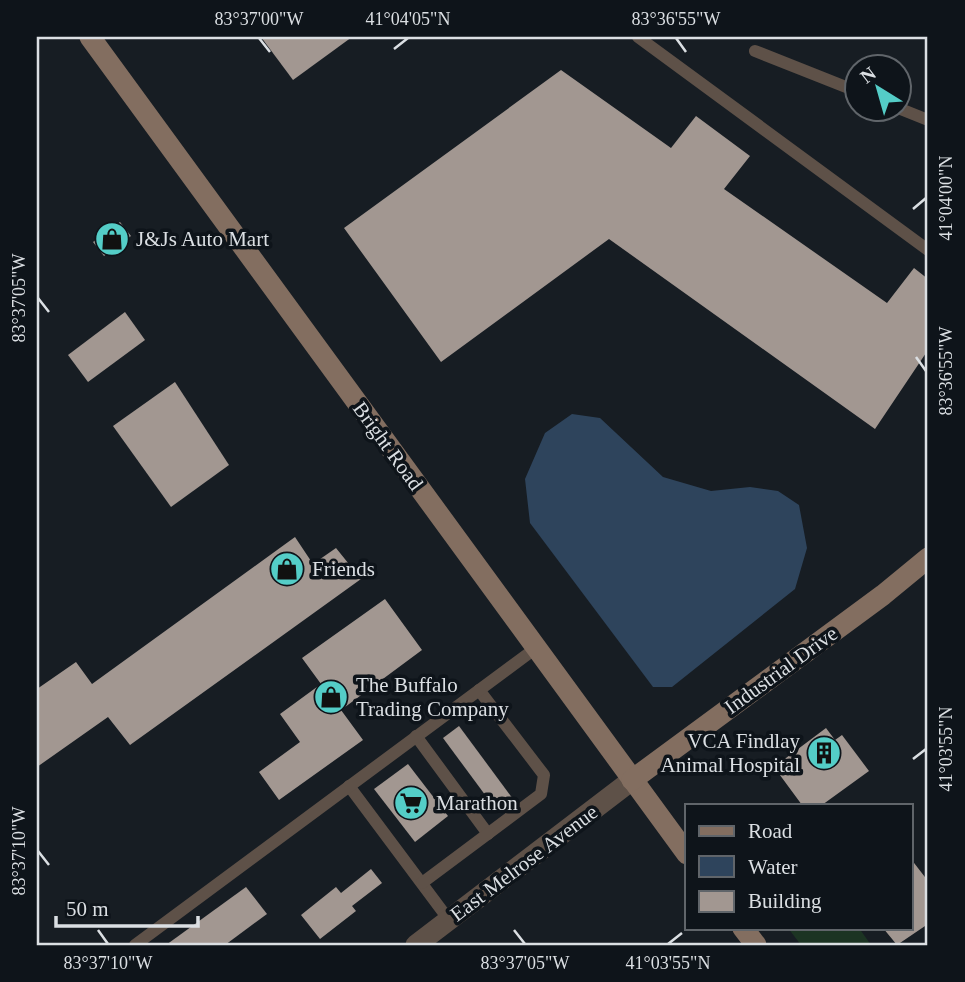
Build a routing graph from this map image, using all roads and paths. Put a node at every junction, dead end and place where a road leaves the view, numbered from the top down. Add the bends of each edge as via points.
1 (90, 37) edge
2 (638, 37) edge
3 (755, 51) dead end
4 (842, 85) edge
5 (928, 250) edge
6 (928, 558) edge
7 (536, 649) junction
8 (479, 690) junction
9 (416, 736) junction
10 (632, 780) junction
11 (349, 786) junction
12 (488, 834) junction
13 (685, 850) edge
14 (422, 883) junction
15 (449, 920) junction
16 (745, 930) edge
17 (135, 945) edge
18 (416, 945) edge
19 (756, 945) edge

1 - 7 main road, Bright Road
2 - 5 lane
3 - 4 lane
6 - 10 main road, Industrial Drive
7 - 8 lane
7 - 10 main road, Bright Road
8 - 9 lane
8 - 12 lane via 544,775 541,794
9 - 11 lane
9 - 12 lane
10 - 13 main road, Bright Road
10 - 15 street, East Melrose Avenue
11 - 14 lane
11 - 17 lane
12 - 14 lane
14 - 15 lane
15 - 18 street, East Melrose Avenue
16 - 19 main road

